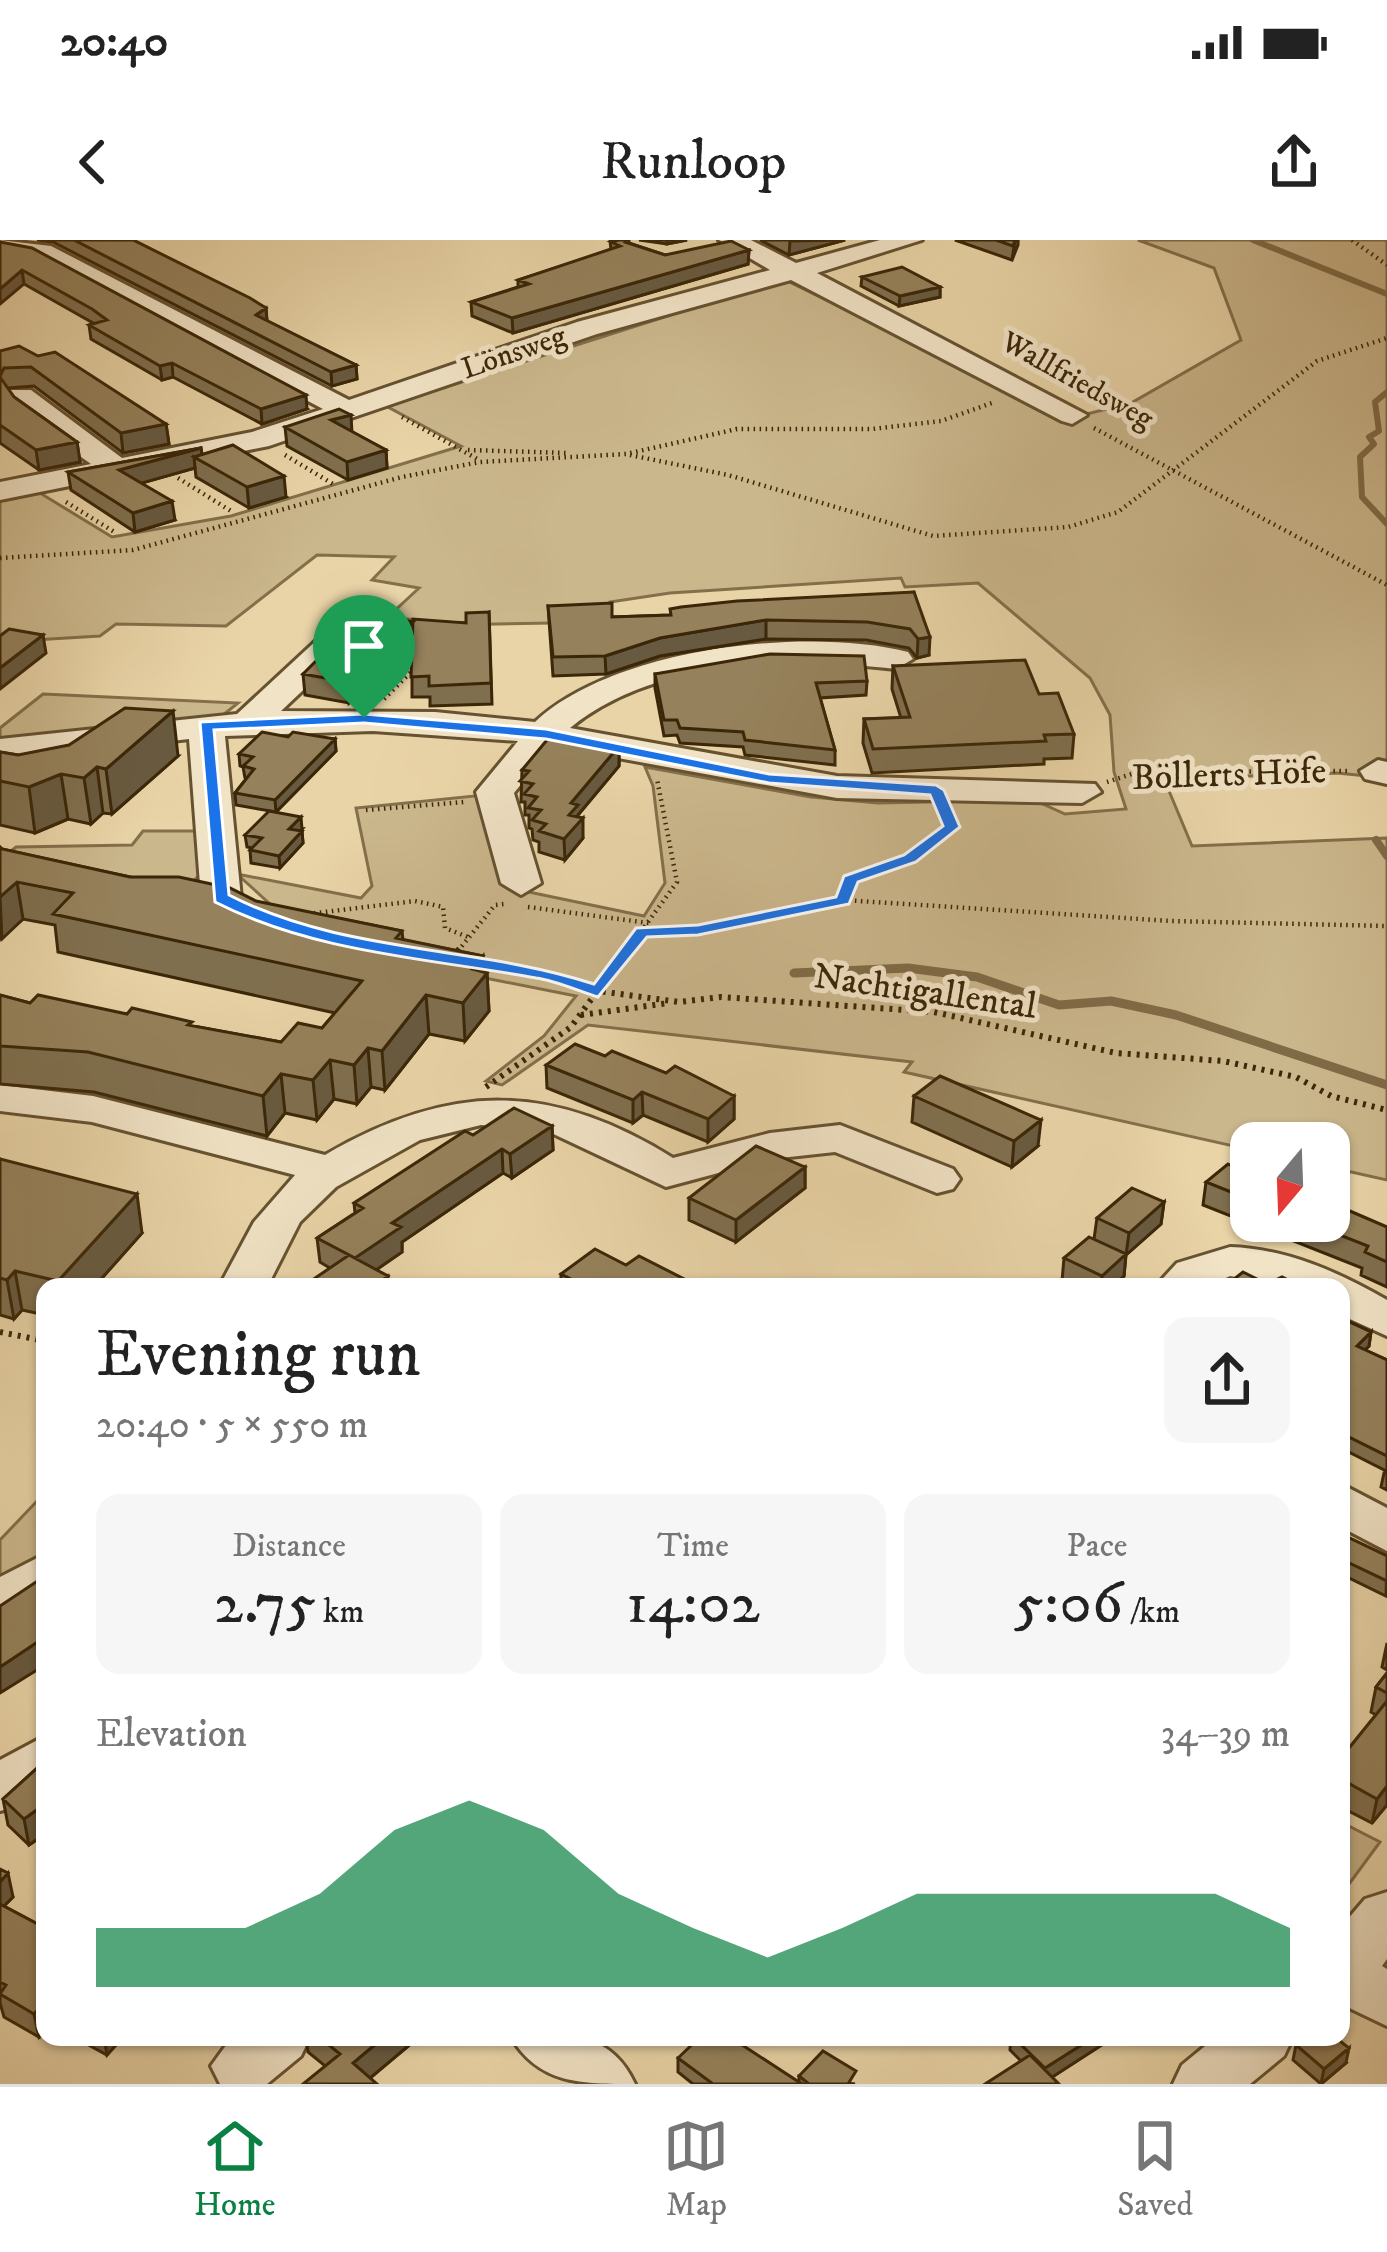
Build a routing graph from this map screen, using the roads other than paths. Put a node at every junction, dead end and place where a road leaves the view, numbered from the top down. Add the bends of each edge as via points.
1 (909, 240) edge
2 (727, 243) edge
3 (8, 246) edge
4 (792, 272) junction
5 (21, 396) edge
6 (359, 406) junction
7 (1072, 415) road end
8 (120, 470) junction
9 (0, 491) edge
10 (344, 633) edge
11 (896, 658) dead end
12 (249, 722) junction
13 (206, 726) junction
14 (546, 734) junction
15 (0, 750) edge
16 (1082, 792) road end
17 (524, 895) road end
18 (274, 926) edge
19 (0, 1098) edge
20 (331, 1170) junction
21 (937, 1179) dead end
22 (248, 1278) edge
23 (1192, 1278) edge
24 (1307, 1278) edge
25 (1350, 1299) edge
26 (1387, 1321) edge
27 (1350, 1508) edge
28 (1387, 1533) edge
29 (36, 1579) edge
30 (0, 1603) edge
31 (1387, 1916) edge
32 (1350, 1960) edge
33 (1350, 1977) edge
34 (1387, 2000) edge
35 (554, 2046) edge
36 (1250, 2046) edge
37 (603, 2084) edge
38 (1205, 2084) edge

1 - 4 street, Lönsweg
2 - 4 street, Wallfriedsweg
3 - 6 street via 42,251
4 - 6 street, Lönsweg via 587,328
4 - 7 street, Wallfriedsweg
5 - 8 street
6 - 8 street, Lönsweg via 259,440
8 - 9 street, Lönsweg
10 - 12 street
11 - 14 street via 788,656 658,675 600,692
12 - 13 street, Böllerts Höfe
12 - 14 street, Böllerts Höfe via 364,718
13 - 15 street, Böllerts Höfe
13 - 18 street via 202,898
14 - 16 street, Böllerts Höfe via 769,778
14 - 17 street via 495,792
19 - 20 street via 93,1108
20 - 21 street via 396,1132 454,1111 502,1108 548,1115 628,1146 666,1173 840,1138
20 - 22 street via 283,1212
23 - 24 street via 1245,1262
25 - 26 street
27 - 28 street
29 - 30 street
31 - 32 street
33 - 34 street
35 - 37 street
36 - 38 street

